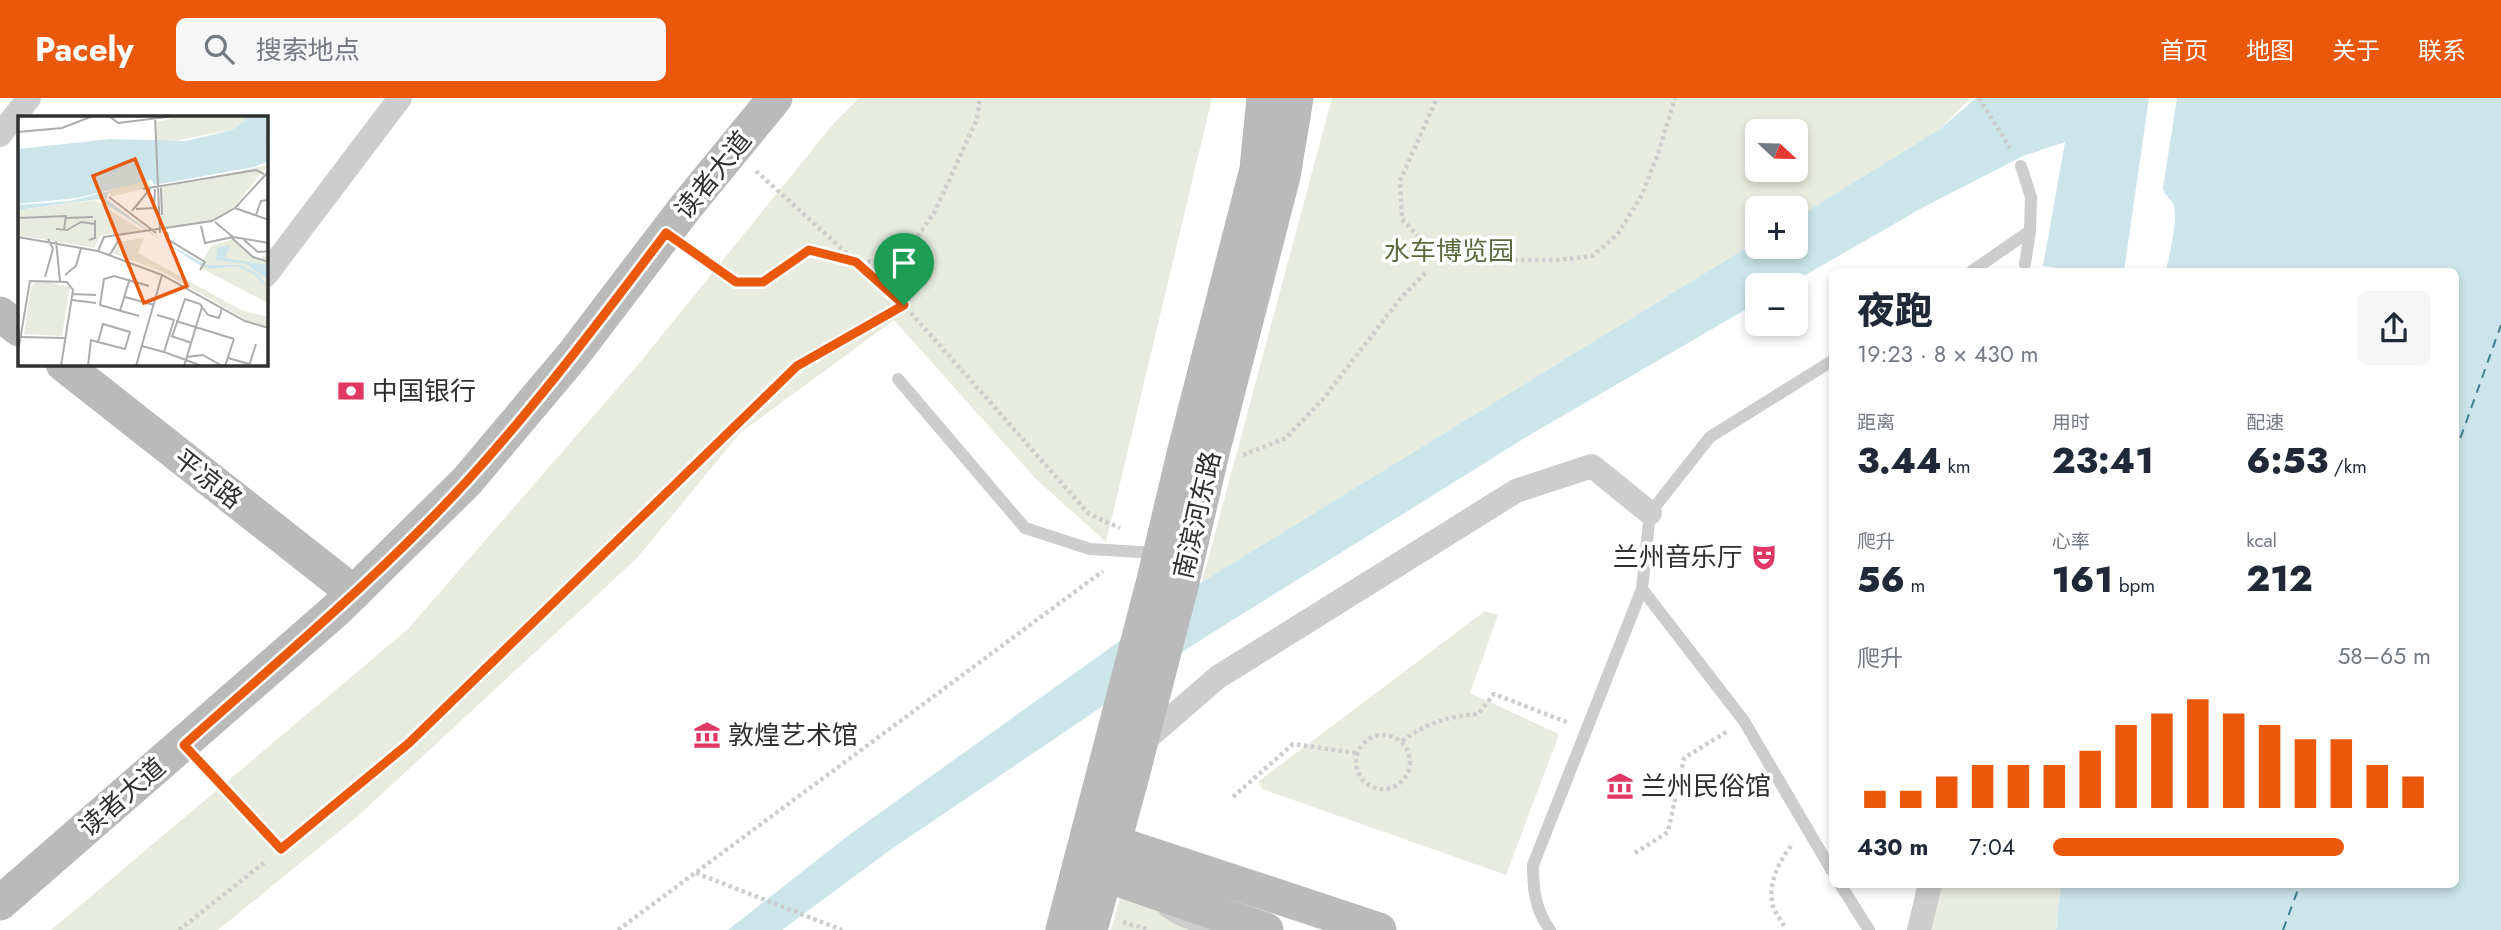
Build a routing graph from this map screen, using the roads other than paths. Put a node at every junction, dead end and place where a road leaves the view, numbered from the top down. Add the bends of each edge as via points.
1 (29, 98) edge
2 (400, 98) edge
3 (775, 98) edge
4 (1264, 98) edge
5 (1296, 98) edge
6 (0, 135) edge
7 (2021, 166) road end
8 (2030, 230) junction
9 (2025, 264) dead end
10 (1976, 268) edge
11 (268, 272) edge
12 (0, 314) edge
13 (18, 328) edge
14 (1829, 363) edge
15 (66, 366) edge
16 (898, 379) dead end
17 (1650, 513) junction
18 (1156, 568) junction
19 (1642, 589) junction
20 (354, 593) junction
21 (184, 745) junction
22 (1117, 779) junction
23 (281, 849) road end
24 (1097, 854) junction
25 (1829, 866) edge
26 (1843, 888) edge
27 (1929, 888) edge
28 (0, 903) edge
29 (1063, 930) edge
30 (1090, 930) edge
31 (1208, 930) edge
32 (1266, 930) edge
33 (1379, 930) edge
34 (1550, 930) edge
35 (1869, 930) edge
36 (1919, 930) edge

1 - 6 street
2 - 11 street
3 - 20 main road, 读者大道 via 573,355 467,481
4 - 18 main road, 南滨河东路 via 1257,169
5 - 18 main road, 南滨河东路 via 1283,176 1211,457
7 - 8 lane via 2032,197
8 - 9 lane
8 - 10 lane
12 - 13 main road
14 - 17 lane via 1710,437
15 - 20 main road, 平凉路
16 - 18 lane via 1025,528
17 - 19 lane
17 - 22 street via 1592,466 1516,491 1218,677
18 - 22 main road, 南滨河东路, bridge
19 - 25 lane via 1744,722
19 - 34 lane via 1534,865 1533,892
20 - 21 main road, 读者大道
21 - 23 lane
21 - 28 main road, 读者大道
22 - 24 main road, 南滨河东路
24 - 29 main road, 南滨河东路
24 - 30 main road, 南滨河东路
24 - 31 lane via 1180,920
24 - 32 main road
24 - 33 main road via 1323,910
26 - 35 lane
27 - 36 street

